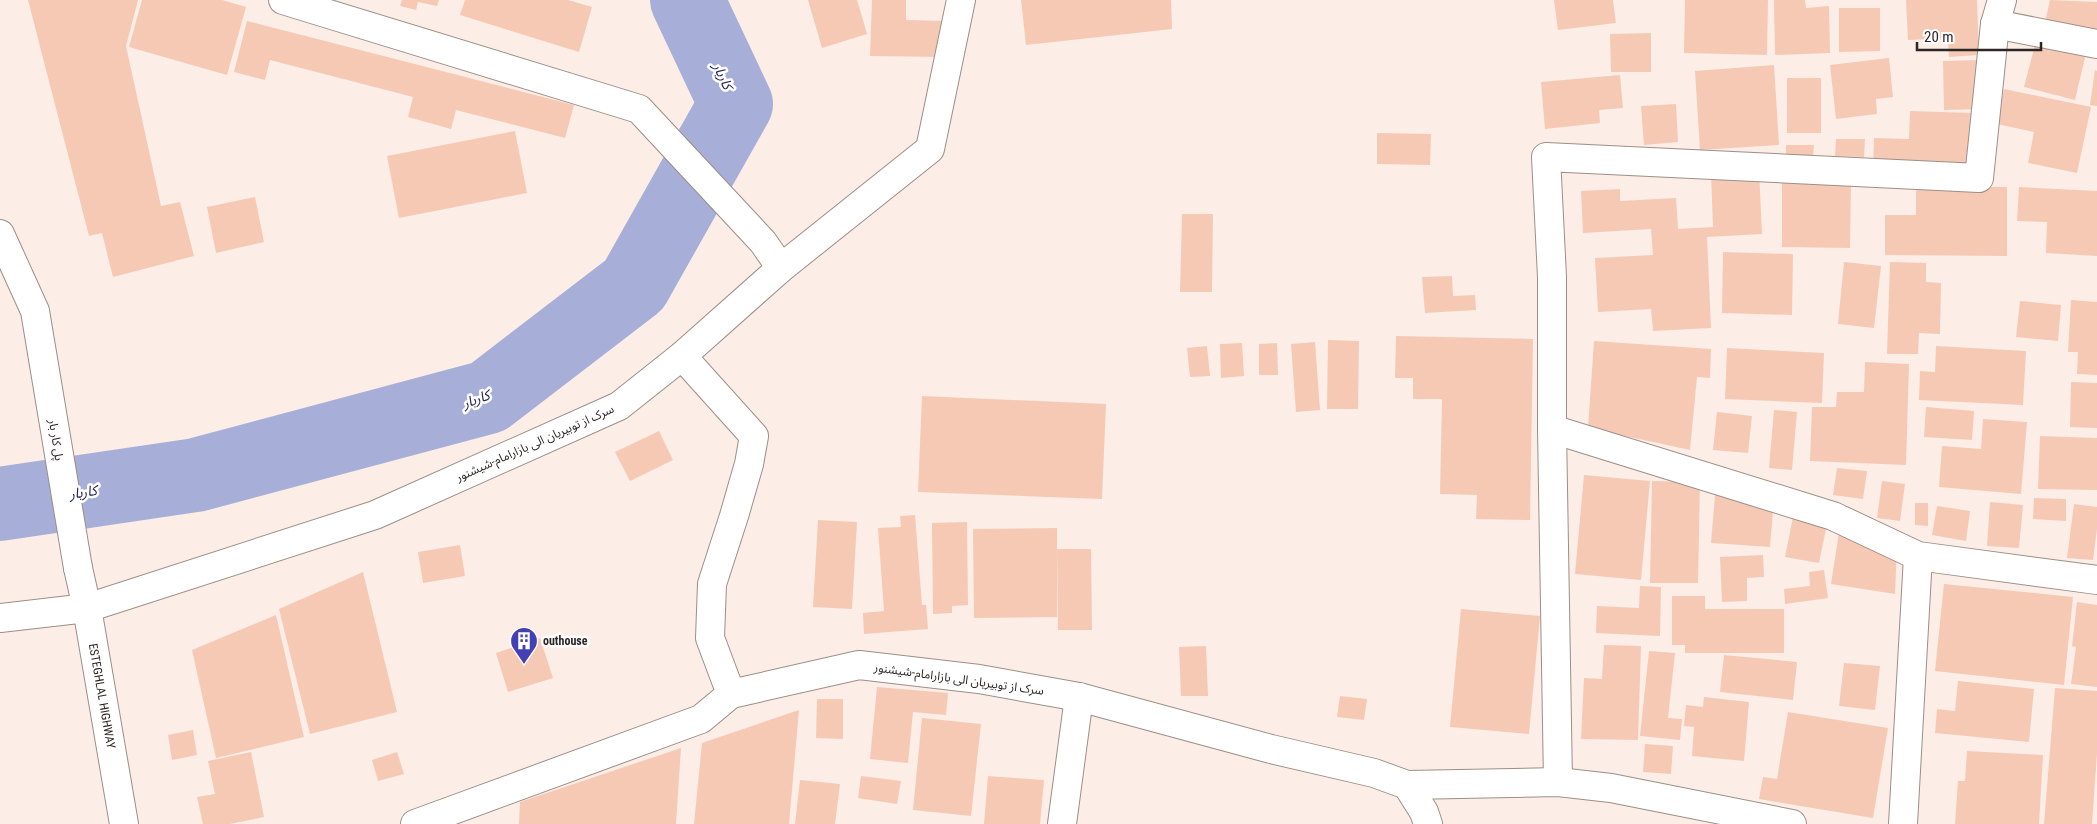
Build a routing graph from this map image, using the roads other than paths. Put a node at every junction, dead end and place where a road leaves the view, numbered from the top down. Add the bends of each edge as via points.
1 (282, 0) edge
2 (961, 0) edge
3 (1998, 12) edge
4 (2097, 44) edge
5 (0, 234) edge
6 (781, 268) junction
7 (682, 356) junction
8 (1552, 429) junction
9 (1918, 556) junction
10 (78, 568) joint
11 (2097, 580) edge
12 (87, 608) junction
13 (0, 618) edge
14 (731, 694) junction
15 (1079, 697) junction
16 (1558, 782) junction
17 (1407, 785) junction
18 (124, 824) edge
19 (415, 824) edge
20 (1062, 824) edge
21 (1428, 824) edge
22 (1792, 824) edge
23 (1903, 824) edge

1 - 6 main road via 638,109 763,242
2 - 6 main road, سرک از توبیریان الی بازارامام-شیشنور via 930,149
3 - 4 main road
3 - 8 main road via 1979,178 1546,156 1552,277
5 - 10 main road, پل کار بار via 35,312
6 - 7 main road, سرک از توبیریان الی بازارامام-شیشنور
7 - 12 main road, سرک از توبیریان الی بازارامام-شیشنور via 619,406 375,515
7 - 14 main road via 754,436 737,508 712,584 710,638
8 - 9 main road via 1833,516
8 - 16 main road
9 - 11 main road
9 - 23 main road
10 - 12 main road, ESTEGHLAL HIGHWAY
12 - 13 main road, سرک از توبیریان الی بازارامام-شیشنور
12 - 18 main road, ESTEGHLAL HIGHWAY
14 - 15 main road, سرک از توبیریان الی بازارامام-شیشنور via 859,664 979,679
14 - 19 main road via 701,719
15 - 17 main road, سرک از توبیریان الی بازارامام-شیشنور via 1374,773
15 - 20 main road
16 - 17 main road
16 - 22 main road via 1611,788
17 - 21 main road

